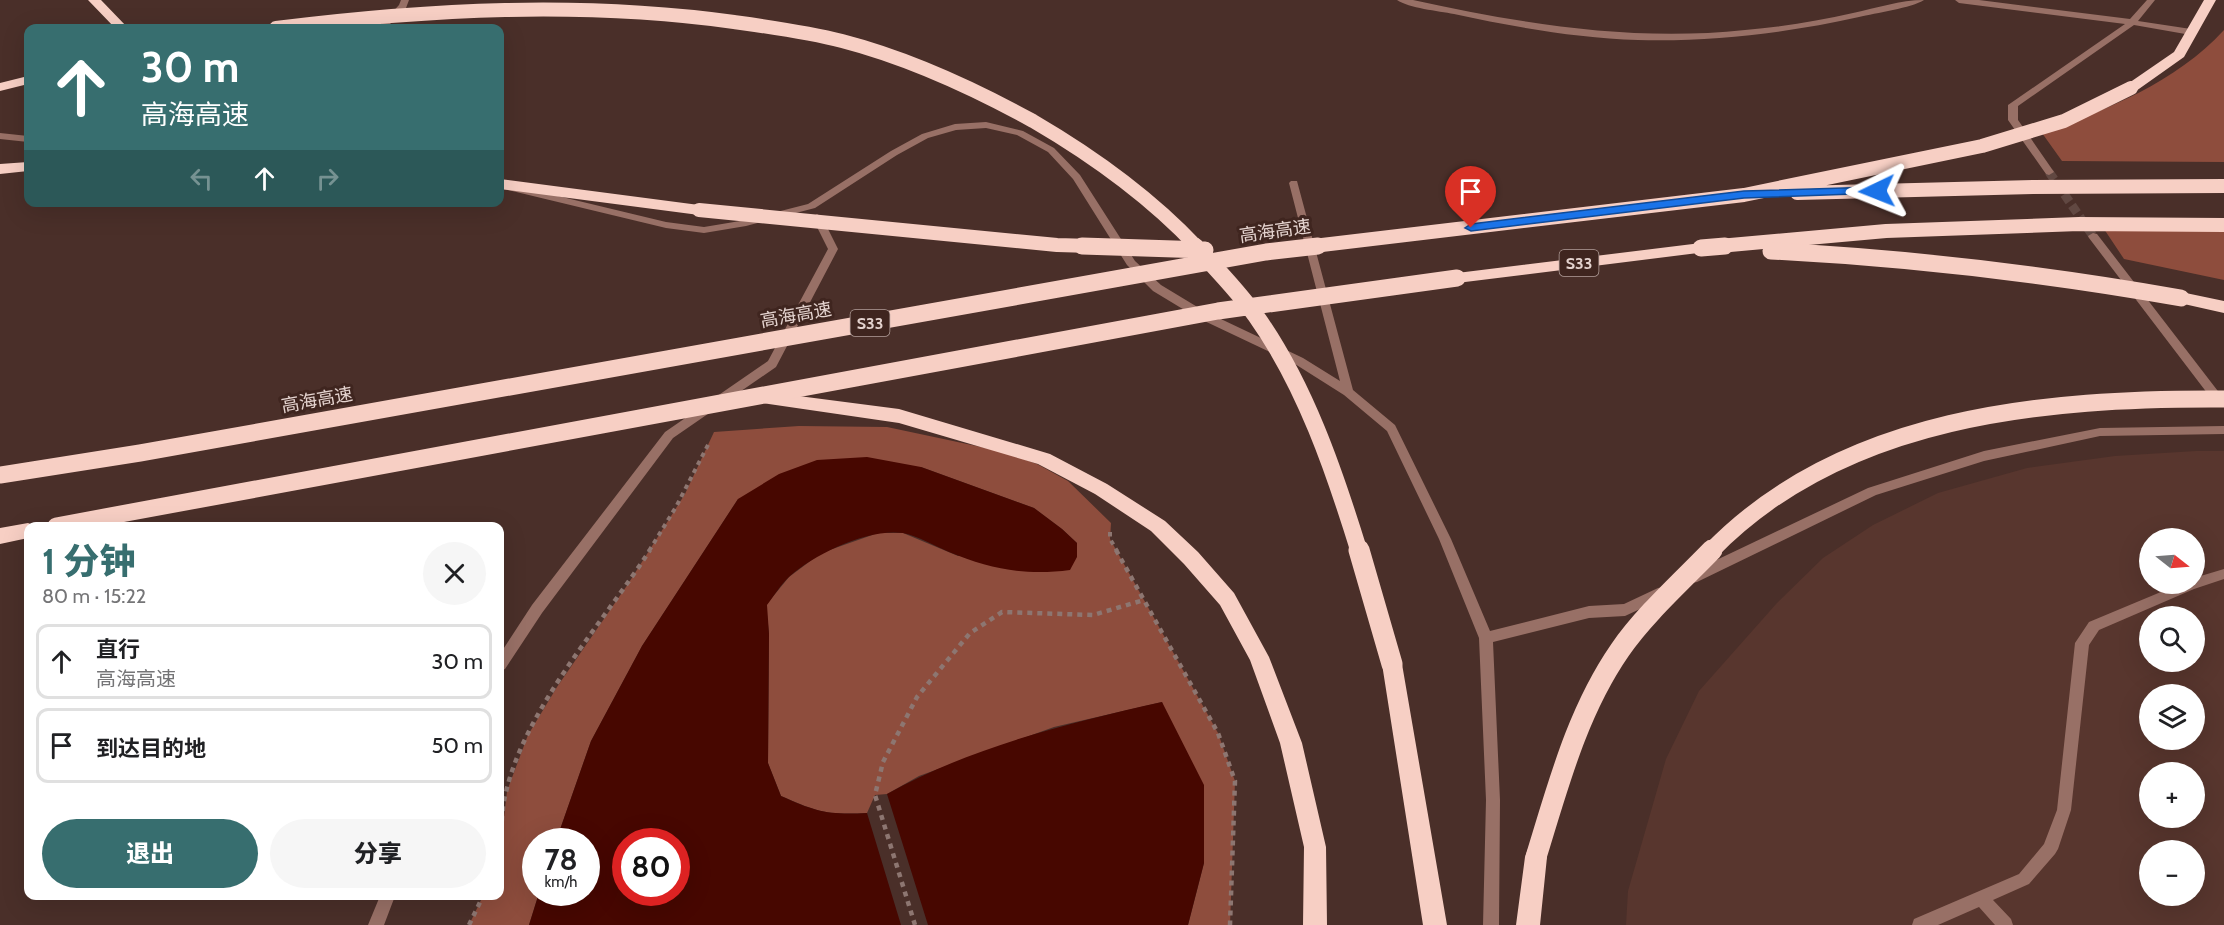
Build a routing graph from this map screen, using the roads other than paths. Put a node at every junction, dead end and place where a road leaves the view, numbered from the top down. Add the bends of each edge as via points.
1 (94, 0) edge
2 (405, 0) edge
3 (1401, 0) edge
4 (1920, 0) edge
5 (1959, 0) edge
6 (2151, 0) edge
7 (2210, 0) edge
8 (2132, 22) junction
9 (118, 24) edge
10 (309, 24) edge
11 (386, 24) edge
12 (2191, 32) junction
13 (24, 81) edge
14 (0, 87) edge
15 (0, 136) edge
16 (24, 139) edge
17 (24, 167) edge
18 (0, 169) edge
19 (2049, 172) tunnel mouth
20 (1294, 183) dead end
21 (504, 186) edge
22 (504, 186) edge
23 (2224, 186) edge
24 (1744, 195) junction
25 (811, 206) junction
26 (2224, 225) edge
27 (2093, 236) tunnel mouth
28 (1701, 248) junction
29 (1266, 252) junction
30 (2224, 307) edge
31 (1348, 392) junction
32 (756, 396) junction
33 (2224, 399) edge
34 (2224, 407) edge
35 (2224, 430) edge
36 (0, 475) edge
37 (78, 522) edge
38 (24, 532) edge
39 (0, 536) edge
40 (2224, 574) edge
41 (1486, 638) junction
42 (504, 659) edge
43 (1981, 898) junction
44 (385, 900) edge
45 (376, 925) edge
46 (1315, 925) edge
47 (1435, 925) edge
48 (1491, 925) edge
49 (1528, 925) edge
50 (1920, 925) edge
51 (2006, 925) edge

1 - 9 highway
2 - 11 street
3 - 4 street via 1581,33 1682,37 1804,26
5 - 8 street
6 - 8 street
7 - 12 highway
8 - 12 street
8 - 19 street via 2013,105 2013,120
10 - 47 highway, bridge via 407,12 569,6 674,11 768,25 841,41 929,71 981,94 1118,174 1152,201 1260,322 1326,449 1392,664
12 - 24 highway, bridge via 2179,54 2131,88 2064,121 1982,146
13 - 14 highway
15 - 16 street
17 - 18 highway
20 - 31 street
21 - 25 street via 666,225 704,230
22 - 29 highway, bridge via 699,210 1057,245
23 - 24 highway, bridge via 2033,186
24 - 29 highway, 高海高速 / S33, bridge
25 - 31 street via 925,136 955,127 986,125 1020,133 1051,150 1077,177 1131,263 1157,288 1200,315 1299,362
25 - 42 street via 834,249 772,364 669,435 537,609
26 - 28 highway, bridge via 2079,224 1886,231
27 - 34 street
28 - 30 highway, bridge via 1855,254 1970,265 2073,278
28 - 32 highway, S33, bridge via 1218,311
29 - 36 highway, 高海高速 / S33, bridge
31 - 41 street via 1391,428 1445,539
32 - 37 highway, S33, bridge
32 - 46 highway, bridge via 899,416 1044,459 1101,489 1158,526 1227,599 1263,668 1292,743 1315,847
33 - 49 highway, bridge via 2156,398 1981,415 1884,442 1814,474 1759,508 1708,555 1625,644 1583,717 1536,856
35 - 41 street via 2100,432 1984,456 1872,491 1625,610 1589,612
38 - 39 highway
40 - 43 street via 2094,626 2082,643 2064,810 2050,849 2024,879
41 - 48 street via 1493,800
43 - 50 street
43 - 51 street
44 - 45 street

